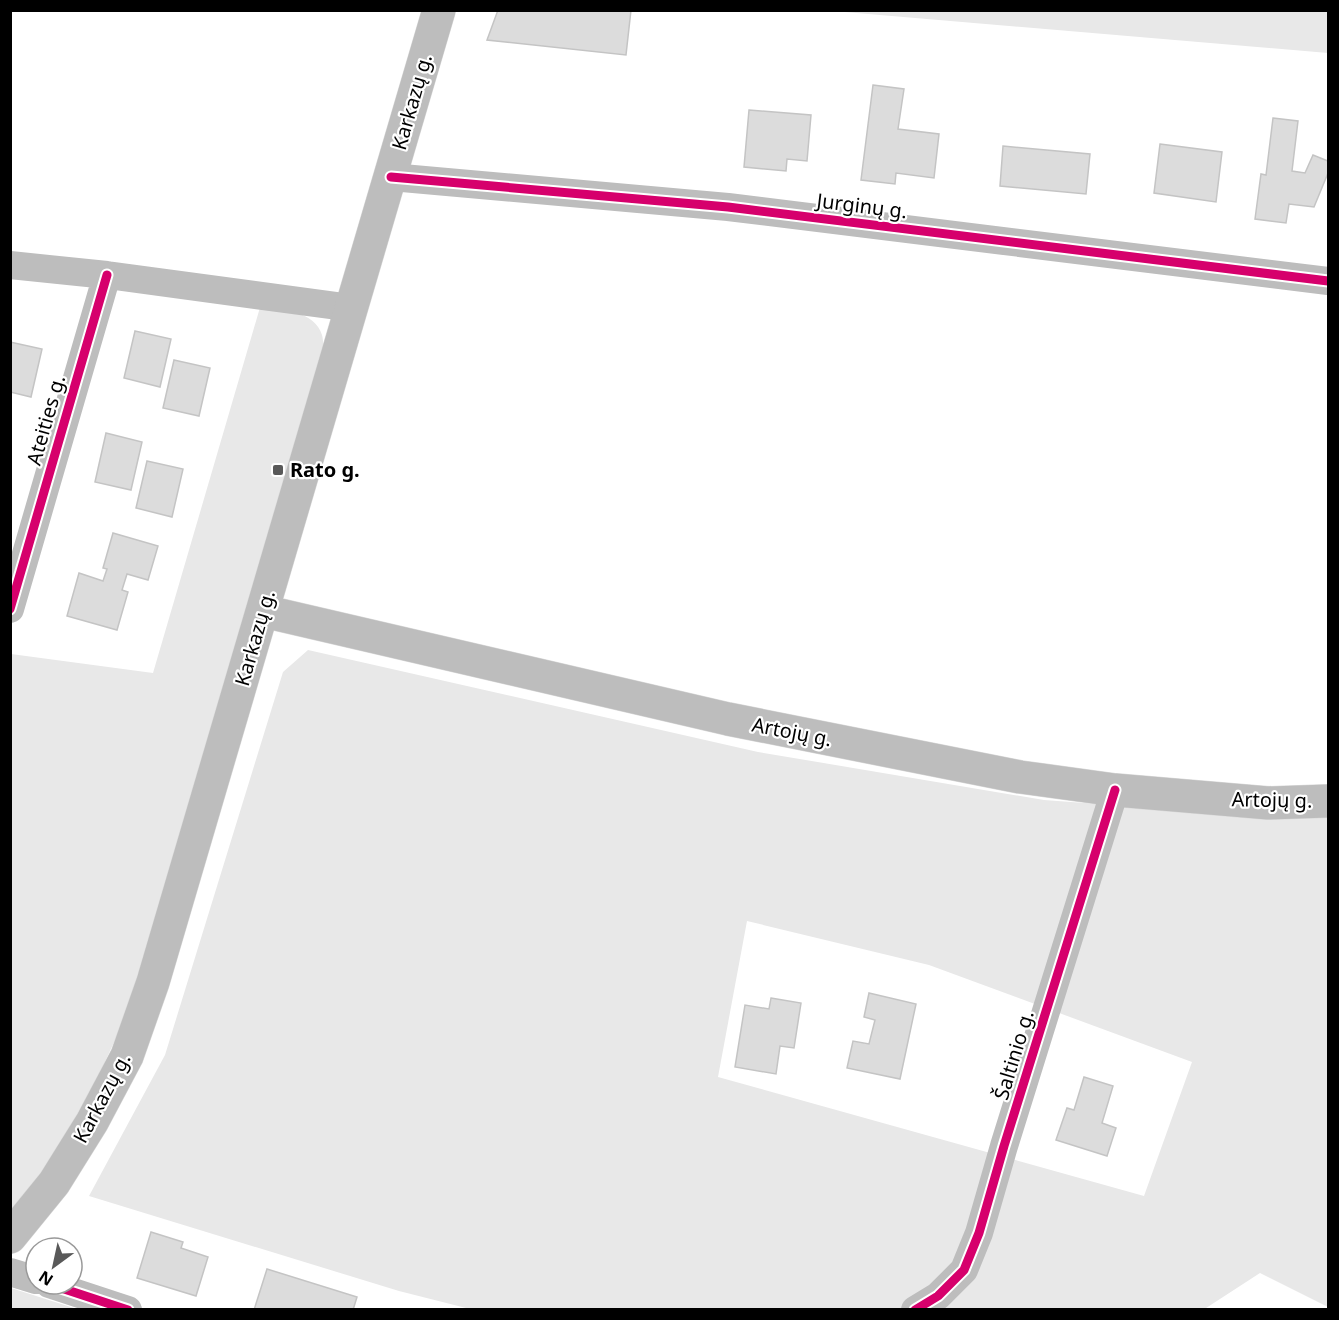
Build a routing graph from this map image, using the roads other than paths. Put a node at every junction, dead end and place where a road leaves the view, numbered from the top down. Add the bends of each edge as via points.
1 (440, 10) edge
2 (390, 177) junction
3 (10, 265) edge
4 (107, 275) junction
5 (1329, 281) edge
6 (352, 308) junction
7 (10, 609) edge
8 (263, 611) junction
9 (1115, 790) junction
10 (1329, 801) edge
11 (10, 1237) edge
12 (84, 1296) edge
13 (128, 1310) edge
14 (915, 1310) edge

1 - 2 main road, Karkazų g.
2 - 5 street, Jurginų g. via 728,207
2 - 6 main road, Karkazų g.
3 - 4 street
4 - 6 street
4 - 7 street, Ateities g.
6 - 8 main road, Karkazų g.
8 - 9 main road, Artojų g. via 728,719 1020,777
8 - 11 main road, Karkazų g. via 153,982 127,1056 54,1183
9 - 10 main road, Artojų g. via 1268,803
9 - 14 street, Šaltinio g. via 979,1233 964,1269 938,1296
12 - 13 street

